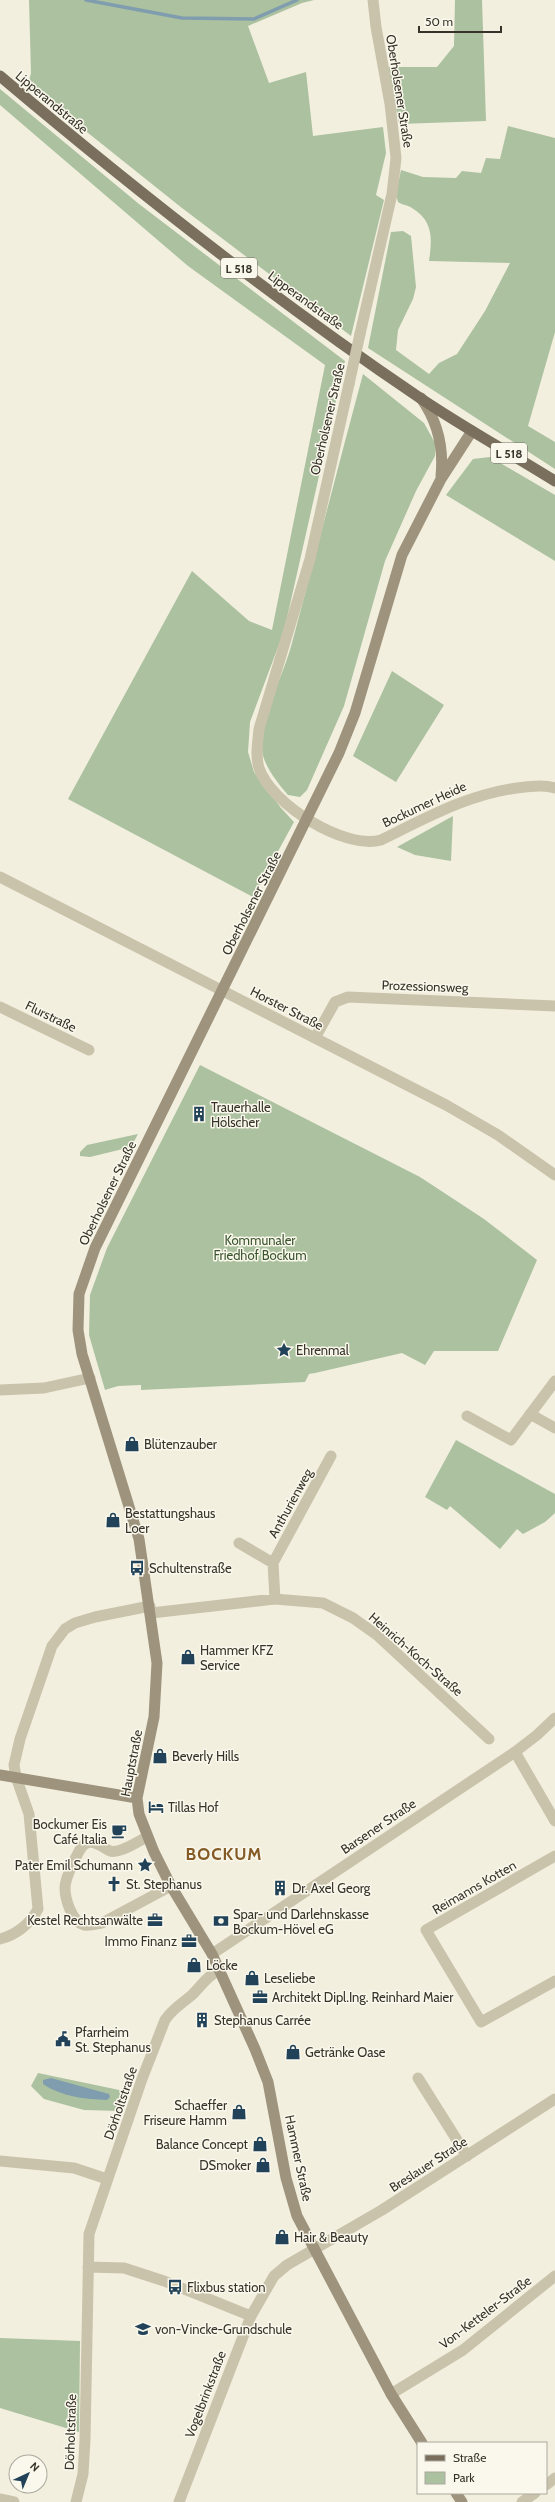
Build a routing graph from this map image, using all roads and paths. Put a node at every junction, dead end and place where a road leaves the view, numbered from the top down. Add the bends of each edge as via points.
1 (373, 0) edge
2 (0, 76) edge
3 (421, 398) junction
4 (472, 430) junction
5 (441, 479) junction
6 (555, 481) edge
7 (555, 788) edge
8 (309, 819) junction
9 (0, 877) edge
10 (222, 991) junction
11 (555, 1006) edge
12 (0, 1007) edge
13 (315, 1038) junction
14 (89, 1050) dead end
15 (555, 1174) edge
16 (90, 1378) junction
17 (555, 1380) edge
18 (0, 1390) edge
19 (530, 1414) junction
20 (467, 1416) dead end
21 (555, 1428) edge
22 (331, 1456) dead end
23 (239, 1543) dead end
24 (273, 1563) junction
25 (274, 1599) junction
26 (151, 1610) junction
27 (555, 1718) edge
28 (489, 1739) dead end
29 (514, 1752) junction
30 (0, 1775) edge
31 (16, 1777) junction
32 (137, 1798) junction
33 (555, 1821) edge
34 (147, 1837) junction
35 (555, 1856) edge
36 (171, 1886) junction
37 (0, 1939) edge
38 (212, 1954) junction
39 (219, 1970) junction
40 (555, 1981) edge
41 (418, 2078) dead end
42 (555, 2100) edge
43 (467, 2156) junction
44 (0, 2161) edge
45 (107, 2179) junction
46 (313, 2250) junction
47 (88, 2267) junction
48 (555, 2276) edge
49 (251, 2316) junction
50 (391, 2394) junction
51 (421, 2442) edge
52 (555, 2478) edge
53 (547, 2484) edge
54 (534, 2494) edge
55 (0, 2499) edge
56 (14, 2502) edge
57 (76, 2502) edge
58 (179, 2502) edge
59 (522, 2502) edge

1 - 8 street, Oberholsener Straße, bridge via 396,158 392,194 310,559 259,728 257,751 259,769 281,801
2 - 3 main road, Lipperandstraße / L 518 via 117,175 212,248
3 - 4 main road, Lipperandstraße / L 518
3 - 5 main road, L 518 via 440,435 443,465
4 - 5 main road, Oberholsener Straße
4 - 6 main road, Lipperandstraße / L 518
5 - 8 main road, Oberholsener Straße via 402,555 355,713
7 - 8 street, Bockumer Heide via 545,785 478,795 374,842 355,840
8 - 10 main road, Oberholsener Straße
9 - 10 street, Horster Straße
10 - 13 street, Horster Straße
10 - 16 main road, Oberholsener Straße via 105,1228 81,1285 78,1330
11 - 13 street, Prozessionsweg via 348,997 335,1002
12 - 14 street, Flurstraße
13 - 15 street, Horster Straße via 472,1120
16 - 18 street via 44,1388
16 - 26 main road, Oberholsener Straße via 139,1539
17 - 19 street
19 - 20 street via 511,1440
19 - 21 street
22 - 24 street, Anthurienweg
23 - 24 street
24 - 25 street
25 - 26 street, Heinrich-Koch-Straße
25 - 28 street, Heinrich-Koch-Straße via 323,1603 353,1618 377,1635
26 - 31 street via 95,1617 64,1629 52,1646 20,1739 14,1765
26 - 32 main road, Hauptstraße via 157,1663 156,1696
27 - 29 street, Barsener Straße
29 - 33 street
29 - 38 street, Barsener Straße
30 - 31 main road
31 - 32 main road
31 - 37 street via 29,1814 38,1909 33,1918 12,1936
32 - 34 main road, Hauptstraße via 139,1814
34 - 36 main road, Hauptstraße
34 - 36 street via 118,1851 86,1842 68,1873 65,1888 68,1903 78,1921 92,1925 102,1923
35 - 40 street, Reimanns Kotten via 426,1930 481,2022
36 - 38 main road, Hauptstraße
38 - 39 main road, Hammer Straße
39 - 45 street, Dörholtstraße via 210,1974 192,1995 170,2012 165,2020
39 - 46 main road, Hammer Straße via 268,2082 293,2204
41 - 43 street
42 - 43 street, Breslauer Straße
43 - 46 street, Breslauer Straße
44 - 45 street via 74,2168
45 - 47 street, Dörholtstraße via 89,2234
46 - 49 street, Vogelbrinkstraße via 274,2276
46 - 50 main road, Hammer Straße
47 - 49 street via 124,2268
47 - 57 street, Dörholtstraße via 85,2440 83,2474
48 - 50 street, Von-Ketteler-Straße via 463,2350
49 - 58 street, Vogelbrinkstraße
50 - 51 main road, Hammer Straße
52 - 53 street
54 - 59 street
55 - 56 street

